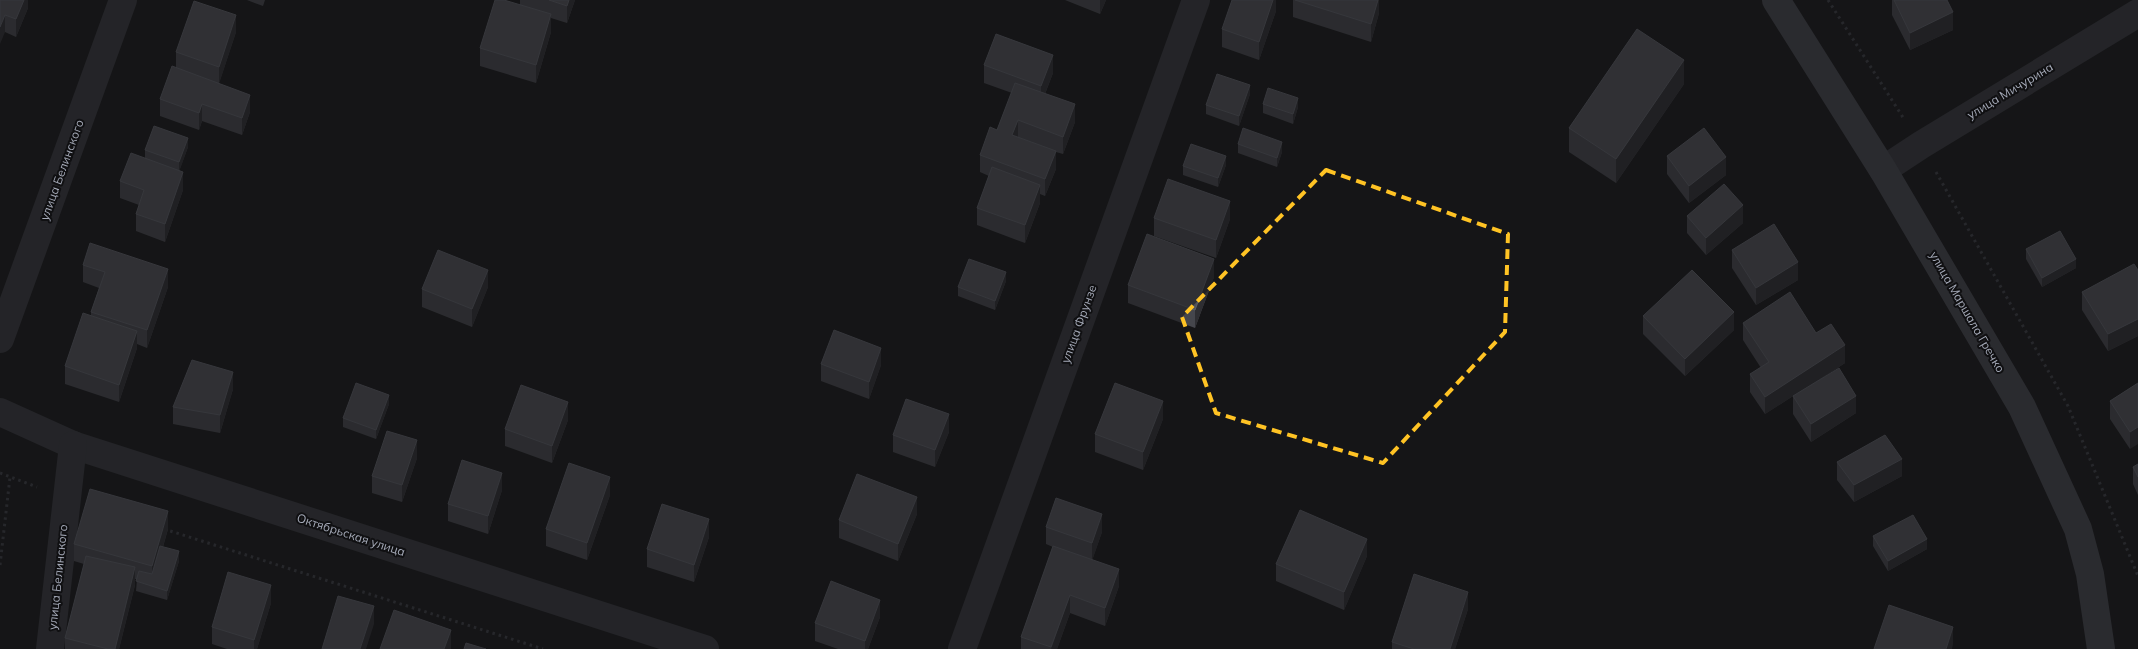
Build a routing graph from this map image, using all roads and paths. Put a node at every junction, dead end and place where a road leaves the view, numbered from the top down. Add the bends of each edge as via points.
1 (123, 0) edge
2 (1196, 0) edge
3 (1776, 0) edge
4 (1828, 0) edge
5 (2138, 13) edge
6 (1921, 145) junction
7 (1884, 170) junction
8 (0, 339) edge
9 (0, 412) edge
10 (73, 445) junction
11 (0, 473) edge
12 (10, 477) junction
13 (66, 498) junction
14 (160, 528) edge
15 (0, 564) edge
16 (2138, 576) edge
17 (50, 649) edge
18 (543, 649) edge
19 (705, 649) edge
20 (962, 649) edge
21 (2101, 649) edge

1 - 8 street, улица Белинского
2 - 20 street, улица Фрунзе
3 - 7 main road, улица Маршала Гречко
4 - 6 path
5 - 6 street, улица Мичурина
6 - 7 street, улица Мичурина
6 - 16 path via 2068,406
7 - 21 main road, улица Маршала Гречко via 2022,407 2058,484 2078,529 2090,574
9 - 10 street, Октябрьская улица
10 - 13 street, улица Белинского
10 - 19 street, Октябрьская улица
11 - 12 path
12 - 13 path
12 - 15 path
13 - 17 street, улица Белинского
14 - 18 path

